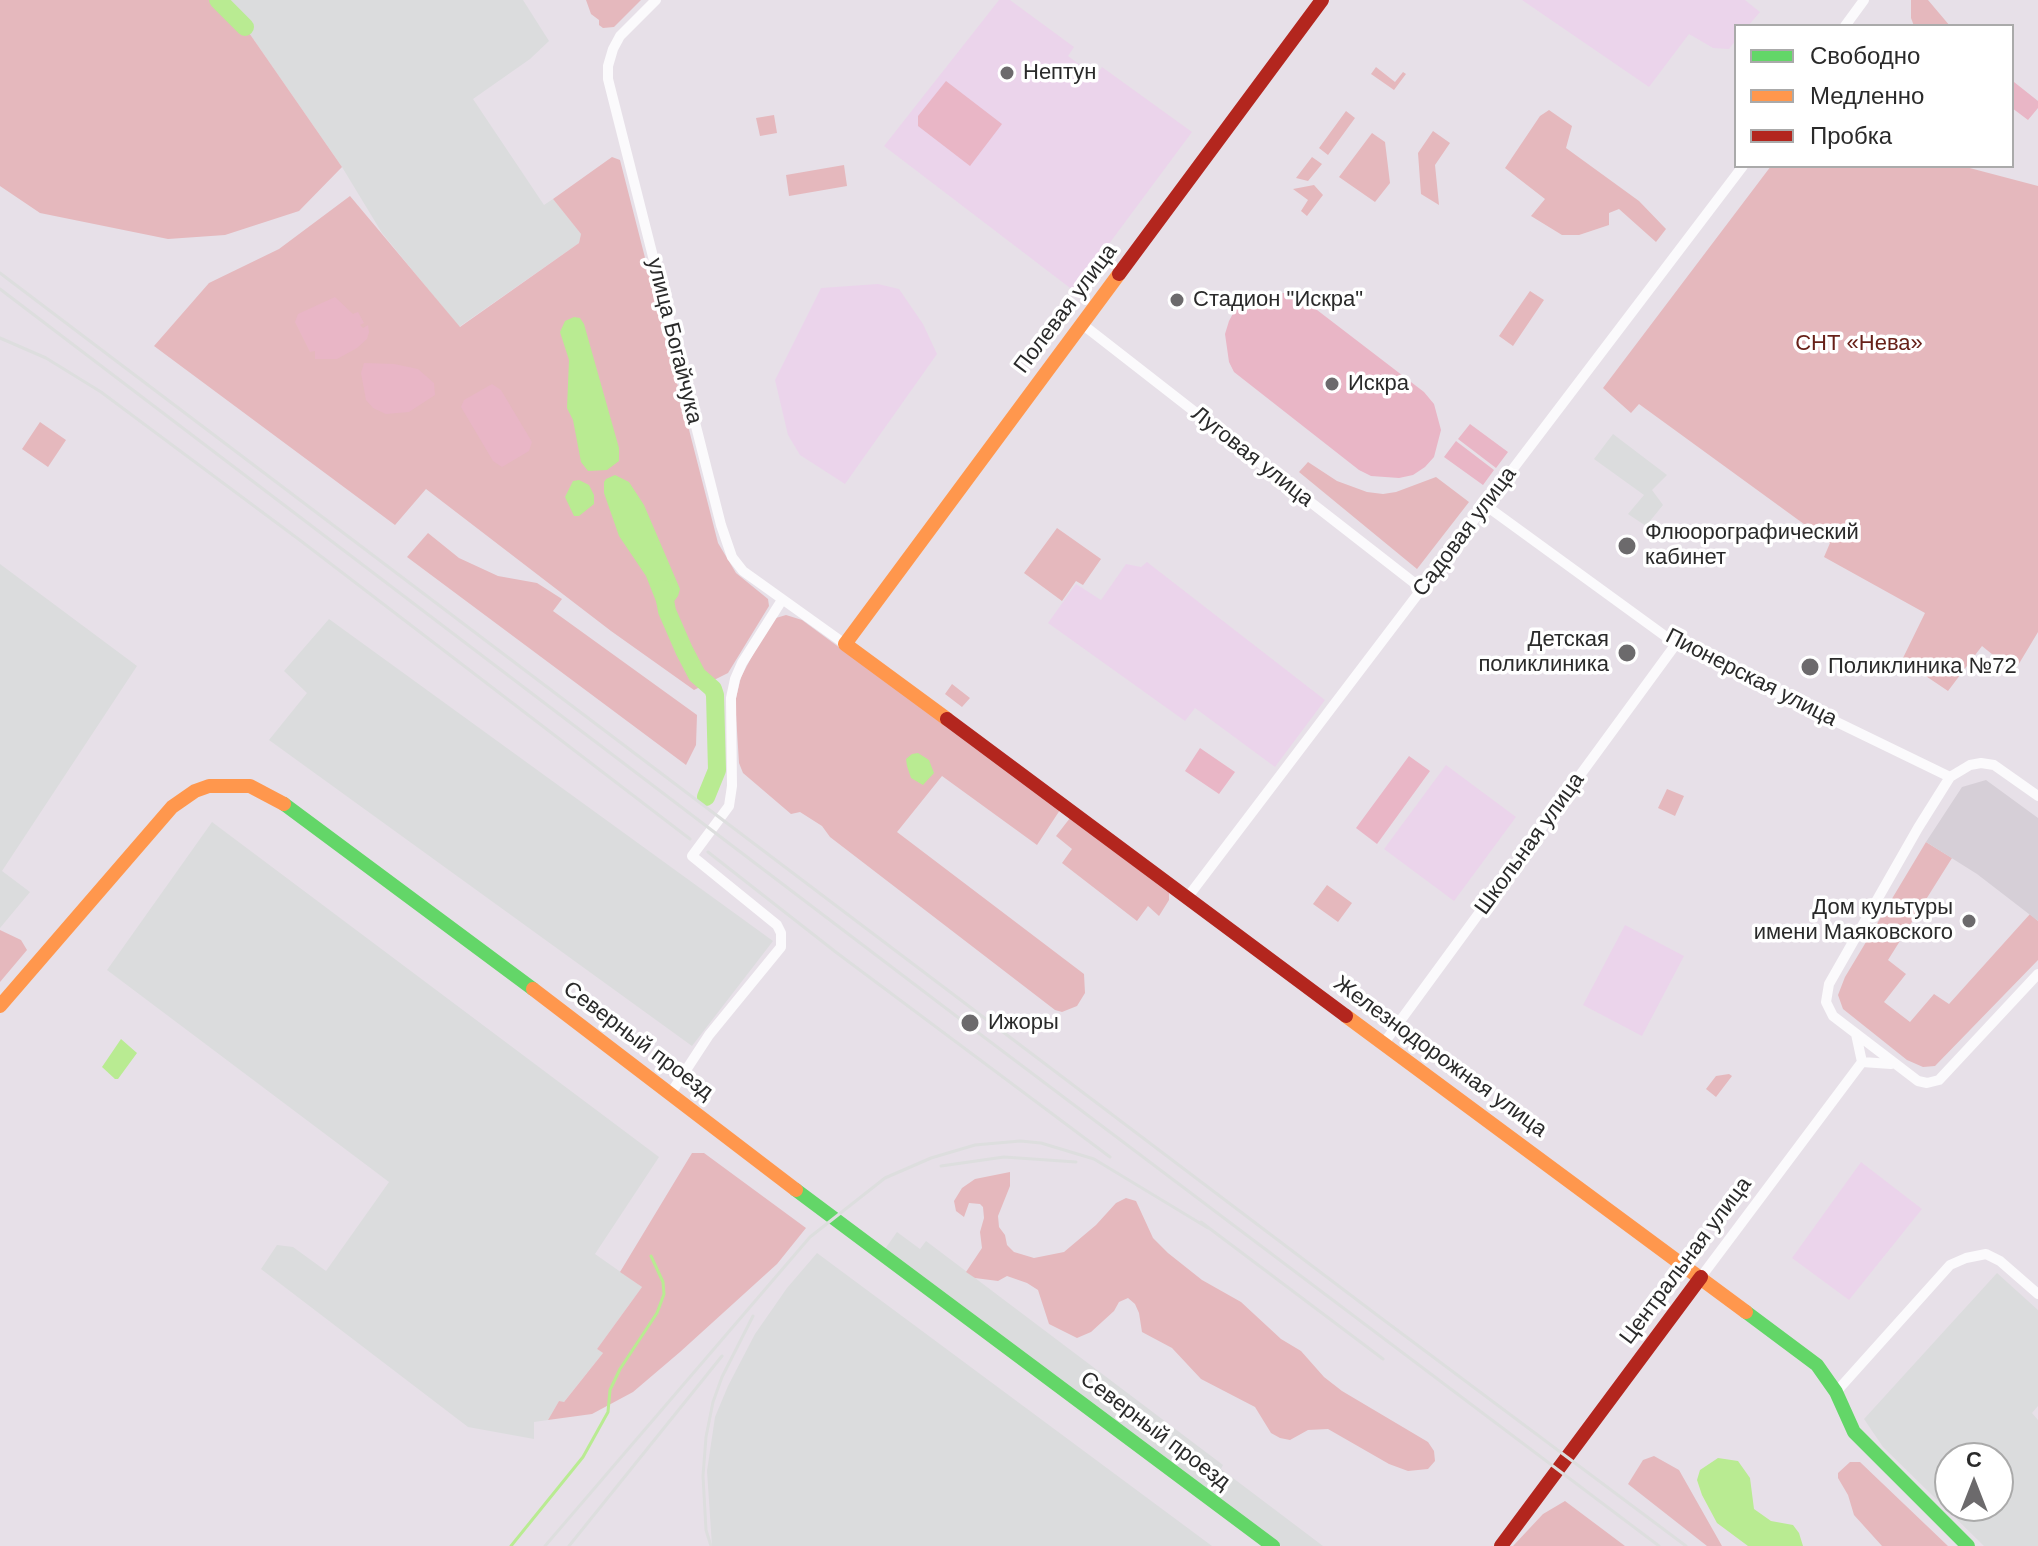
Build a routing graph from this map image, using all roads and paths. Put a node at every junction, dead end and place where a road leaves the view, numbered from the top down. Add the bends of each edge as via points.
1 (656, 0) edge
2 (1322, 0) edge
3 (1864, 0) edge
4 (1846, 24) edge
5 (1741, 168) edge
6 (1082, 324) junction
7 (1485, 505) junction
8 (1422, 589) junction
9 (782, 600) junction
10 (845, 644) junction
11 (1676, 644) junction
12 (1950, 777) junction
13 (2038, 796) edge
14 (1187, 898) junction
15 (2038, 974) edge
16 (0, 1006) edge
17 (1856, 1034) junction
18 (1384, 1043) junction
19 (1862, 1062) junction
20 (1895, 1064) junction
21 (671, 1093) junction
22 (1701, 1277) junction
23 (2038, 1294) edge
24 (1836, 1392) junction
25 (1273, 1546) edge
26 (1501, 1546) edge
27 (1968, 1546) edge

1 - 9 street, улица Богайчука via 613,49 610,90 726,542 743,571
2 - 6 street, Полевая улица
3 - 4 street
5 - 7 street, Садовая улица
6 - 8 street, Луговая улица
6 - 10 street, Полевая улица
7 - 8 street, Садовая улица
7 - 11 street, Пионерская улица
8 - 14 street, Садовая улица
9 - 10 street, улица Богайчука
9 - 21 street via 735,679 729,806 692,856 769,917 781,933 781,947 709,1035
10 - 14 street, Железнодорожная улица
11 - 12 street, Пионерская улица
11 - 18 street, Школьная улица
12 - 13 street via 1970,765 1994,765
12 - 17 street via 1829,984 1828,1010
14 - 18 street, Железнодорожная улица
15 - 20 street via 1939,1080 1918,1081
16 - 21 street, Северный проезд via 172,807 209,786 250,786 292,808
17 - 19 street
17 - 20 street
18 - 22 street, Железнодорожная улица
19 - 20 street
19 - 22 street, Центральная улица
21 - 25 street, Северный проезд
22 - 24 street, Железнодорожная улица via 1817,1365
22 - 26 street, Центральная улица
23 - 24 street via 1986,1254 1950,1265
24 - 27 street, Железнодорожная улица via 1854,1432

